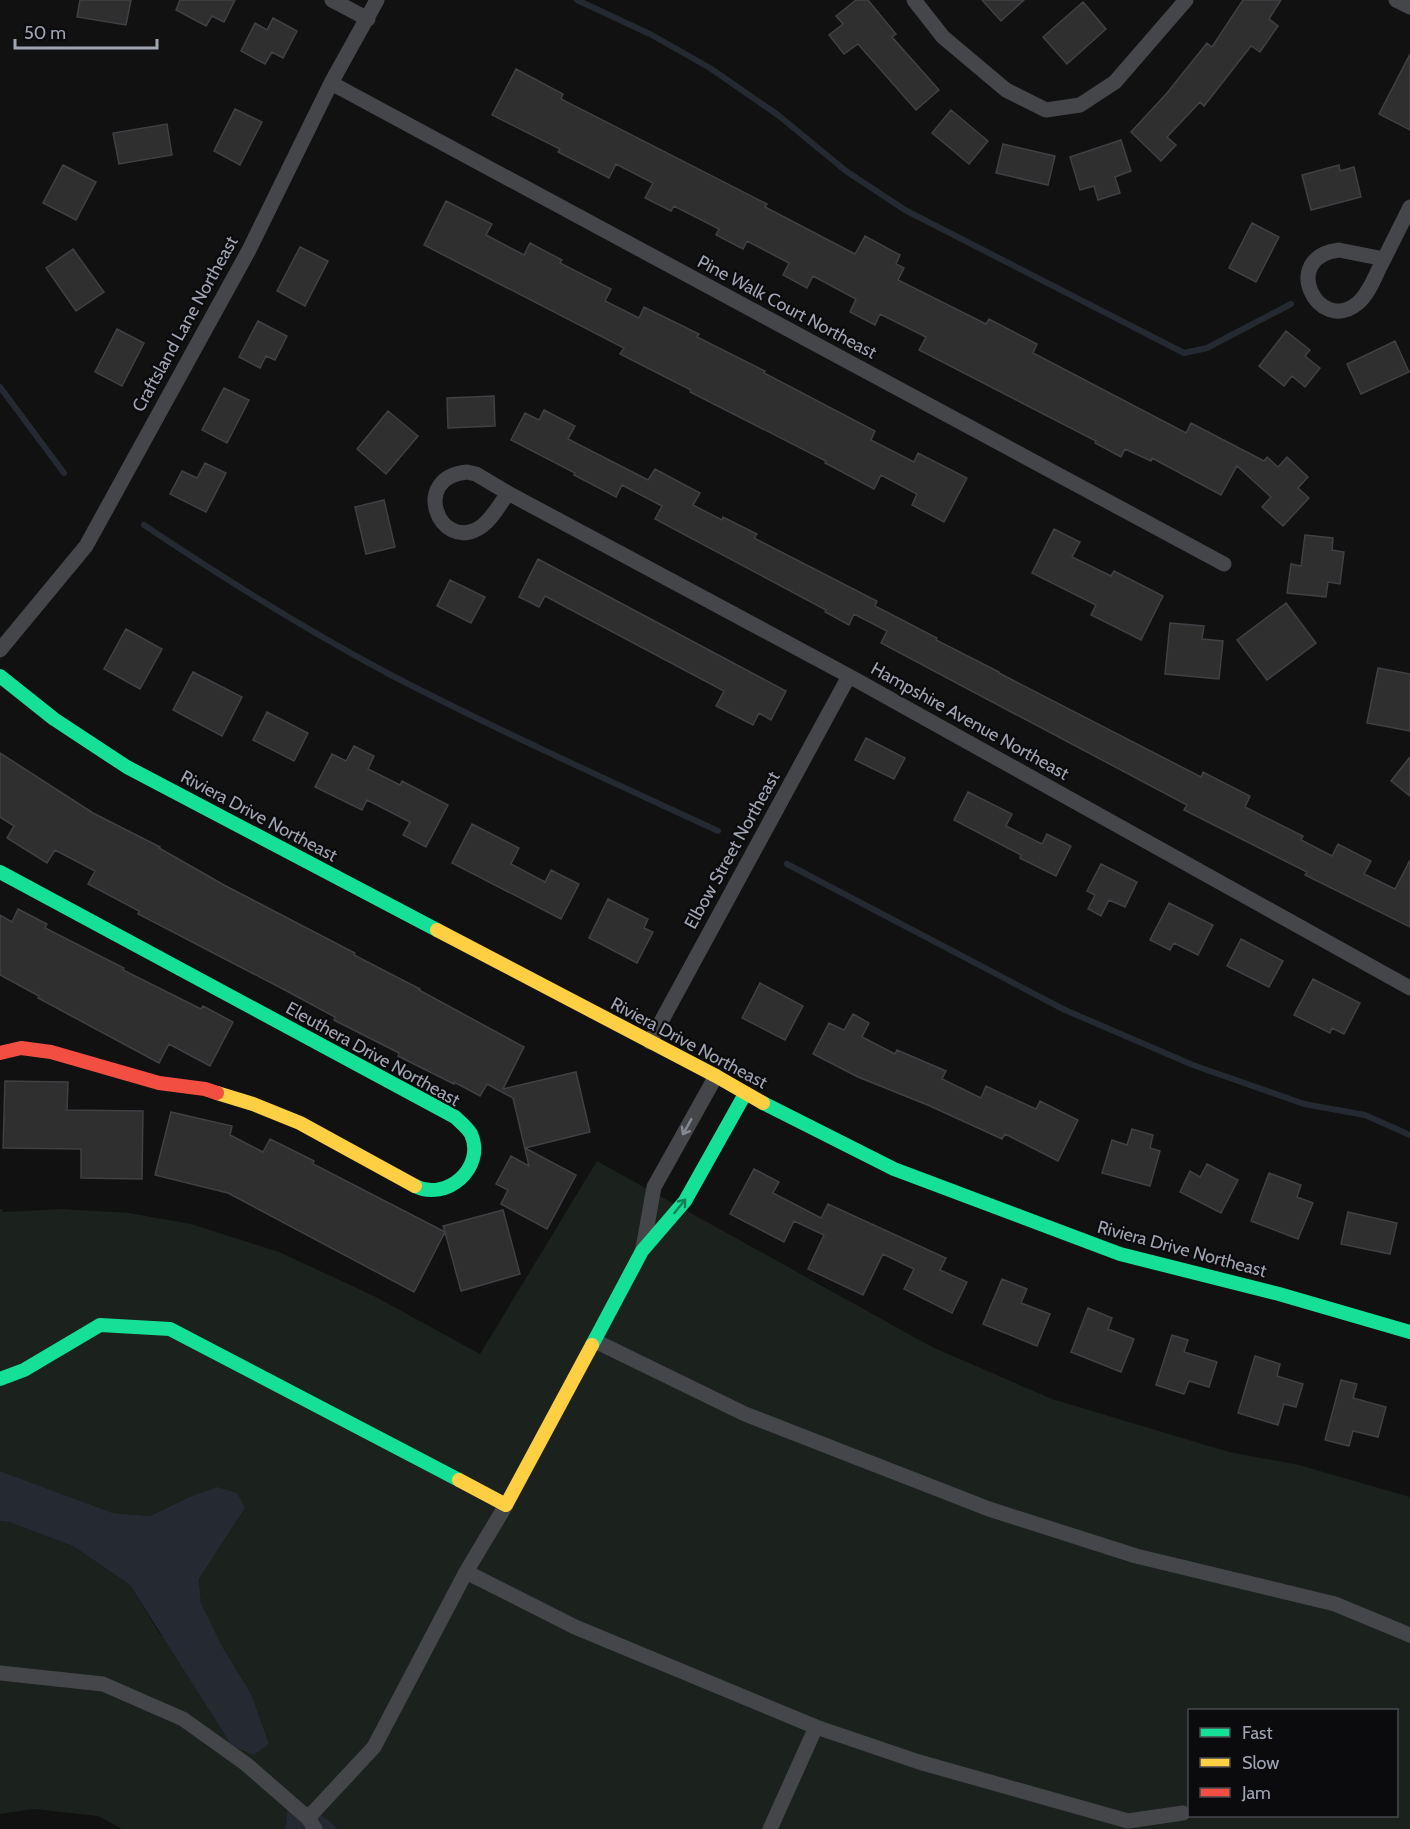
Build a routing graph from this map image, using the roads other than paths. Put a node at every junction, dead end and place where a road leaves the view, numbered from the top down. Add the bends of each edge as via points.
1 (332, 0) edge
2 (377, 0) edge
3 (914, 0) edge
4 (1186, 0) edge
5 (1396, 0) edge
6 (1410, 8) edge
7 (368, 19) junction
8 (331, 83) junction
9 (1410, 207) edge
10 (1384, 259) junction
11 (508, 493) junction
12 (1224, 564) dead end
13 (0, 650) edge
14 (0, 676) edge
15 (849, 676) junction
16 (0, 872) edge
17 (1410, 988) edge
18 (650, 1042) junction
19 (0, 1053) edge
20 (716, 1076) junction
21 (745, 1094) junction
22 (642, 1251) junction
23 (1410, 1332) edge
24 (595, 1341) junction
25 (0, 1379) edge
26 (506, 1505) junction
27 (466, 1572) junction
28 (1410, 1635) edge
29 (0, 1673) edge
30 (816, 1728) junction
31 (1183, 1813) dead end
32 (311, 1823) edge
33 (770, 1829) edge

1 - 7 street
2 - 7 street, Craftsland Lane Northeast
3 - 4 street via 943,37 1006,90 1046,110 1080,105 1115,82
5 - 6 street
7 - 8 street, Craftsland Lane Northeast
8 - 12 street, Pine Walk Court Northeast
8 - 13 street, Craftsland Lane Northeast via 249,250 86,546
9 - 10 street
10 - 10 street via 1330,251 1321,255 1309,270 1309,290 1314,299 1331,310 1351,308 1360,302
11 - 11 street, Hampshire Avenue Northeast via 476,474 457,473 441,483 434,501 435,511 447,527 457,532 477,530
11 - 15 street, Hampshire Avenue Northeast
14 - 18 street, Riviera Drive Northeast via 54,719 127,767
15 - 17 street, Hampshire Avenue Northeast
15 - 18 street, Elbow Street Northeast
16 - 19 street, Eleuthera Drive Northeast via 455,1117 470,1133 474,1150 468,1170 455,1184 441,1190 423,1190 300,1123 215,1092 159,1083 51,1052 21,1048
18 - 20 street, Riviera Drive Northeast
20 - 21 street, Riviera Drive Northeast
20 -> 22 street via 654,1187
22 -> 21 street via 685,1201
21 - 23 street, Riviera Drive Northeast via 894,1169 1120,1254
22 - 24 street
24 - 26 street
24 - 28 street via 745,1414 989,1509 1136,1556 1335,1604
25 - 26 street via 24,1370 100,1325 170,1329
26 - 27 street
27 - 30 street via 576,1627
27 - 32 street via 374,1747
29 - 32 street via 103,1684 183,1719 246,1764
30 - 31 street via 919,1762 1128,1821
30 - 33 street

